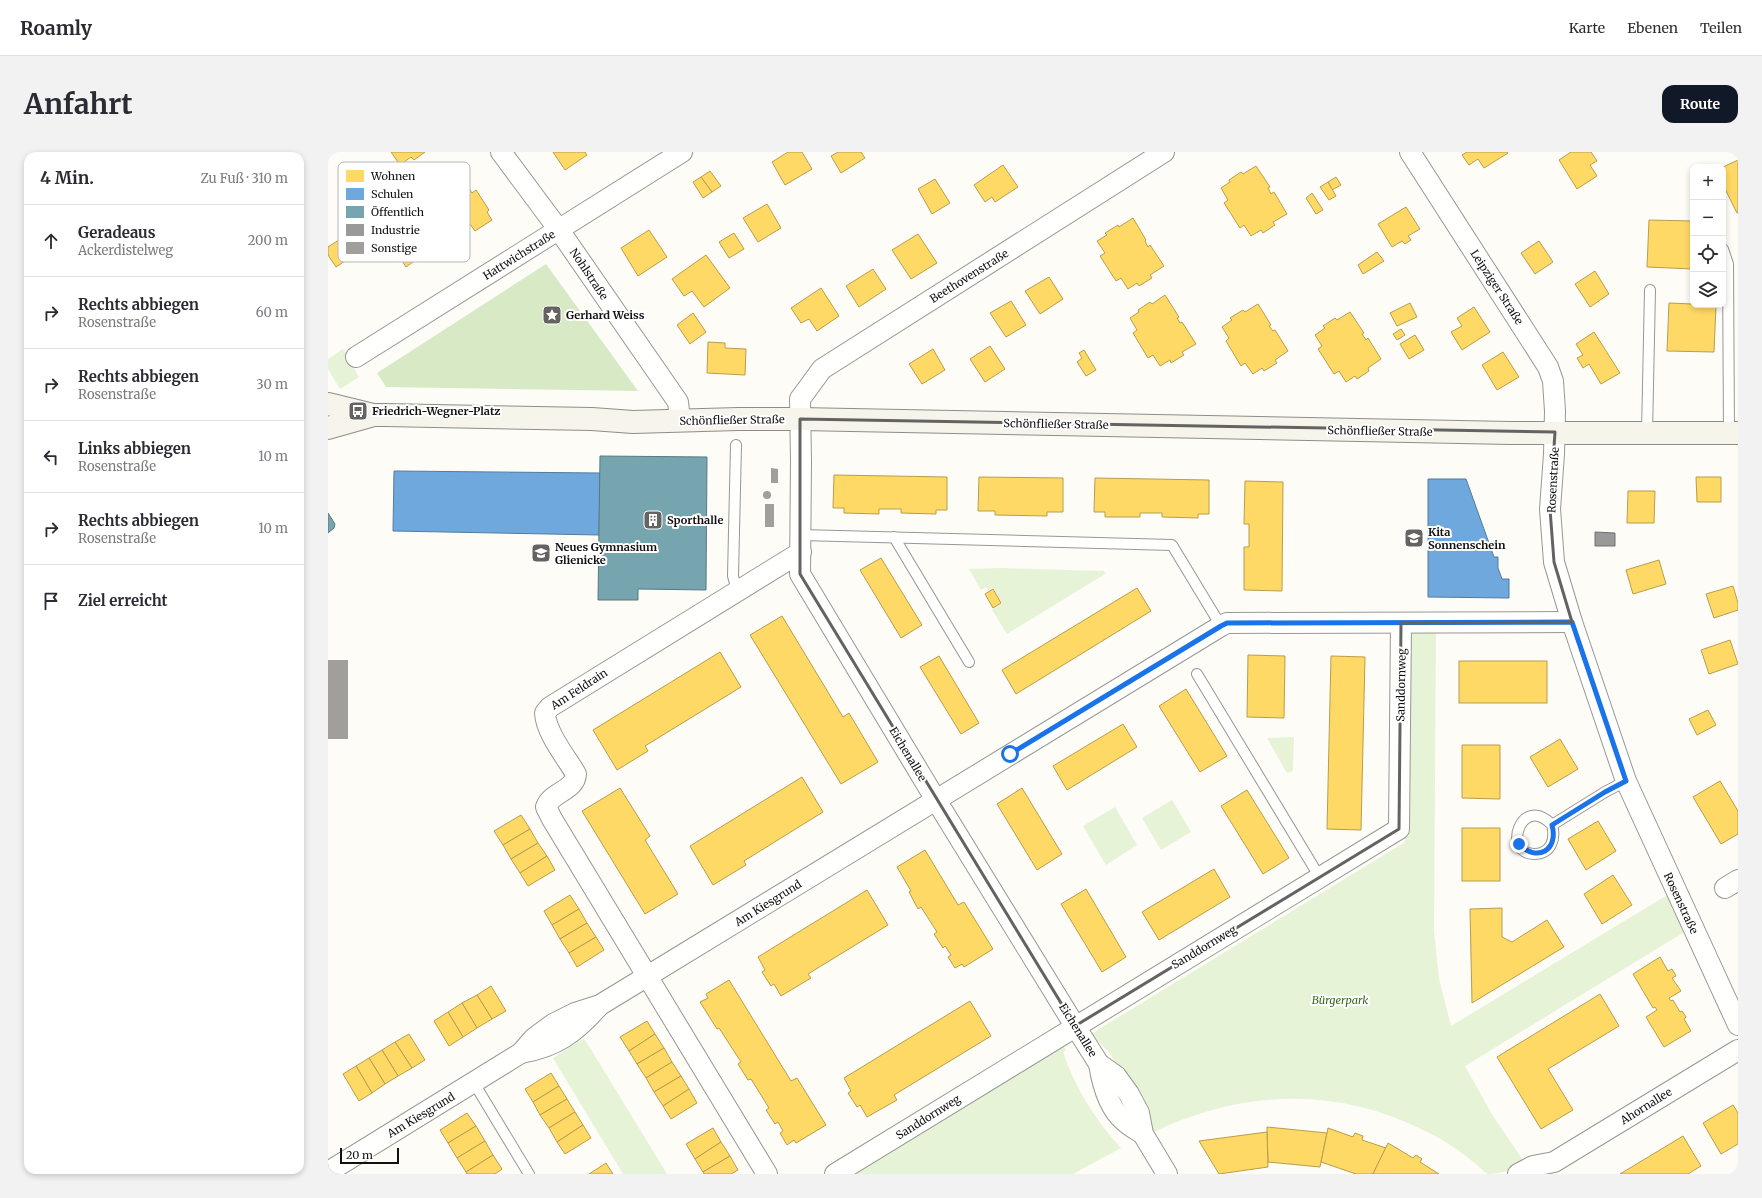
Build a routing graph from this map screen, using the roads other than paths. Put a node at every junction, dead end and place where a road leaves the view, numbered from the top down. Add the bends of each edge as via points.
1 (501, 152) edge
2 (682, 152) edge
3 (1164, 152) edge
4 (1410, 152) edge
5 (559, 230) junction
6 (1726, 258) edge
7 (1650, 290) dead end
8 (356, 356) dead end
9 (328, 404) edge
10 (374, 415) junction
11 (800, 419) junction
12 (680, 420) junction
13 (328, 428) edge
14 (1555, 432) junction
15 (1647, 433) junction
16 (1734, 433) edge
17 (736, 445) dead end
18 (894, 537) junction
19 (801, 543) junction
20 (737, 590) junction
21 (1572, 622) junction
22 (1402, 623) junction
23 (1221, 626) junction
24 (969, 662) dead end
25 (1197, 674) dead end
26 (1626, 781) junction
27 (936, 800) junction
28 (1552, 825) dead end
29 (1319, 876) junction
30 (646, 977) junction
31 (1738, 1025) edge
32 (1075, 1026) junction
33 (1738, 1050) edge
34 (474, 1083) junction
35 (1550, 1168) edge
36 (328, 1172) edge
37 (529, 1174) edge
38 (767, 1174) edge
39 (834, 1174) edge
40 (1167, 1174) edge
41 (1518, 1174) edge

1 - 5 street, Nohlstraße
2 - 5 street, Hattwichstraße
3 - 11 street, Beethovenstraße via 822,369 800,399
4 - 14 street, Leipziger Straße via 1548,367 1553,381
5 - 8 street, Hattwichstraße
5 - 12 street, Nohlstraße via 678,402
6 - 16 lane
7 - 15 lane
9 - 10 main road, Schönfließer Straße
10 - 12 main road, Schönfließer Straße via 633,422
10 - 13 main road, Schönfließer Straße
11 - 12 main road, Schönfließer Straße
11 - 14 main road, Schönfließer Straße
11 - 19 street, Eichenallee
14 - 15 main road, Schönfließer Straße
14 - 21 street, Rosenstraße via 1550,509 1554,562
15 - 16 main road, Schönfließer Straße
17 - 20 lane via 733,576
18 - 19 lane
18 - 23 lane via 1172,545
18 - 24 lane
19 - 20 street, Am Feldrain
19 - 27 street, Eichenallee via 800,574
20 - 30 street, Am Feldrain via 550,707 545,713 548,728 576,774 576,780 548,802 546,807
21 - 22 street
21 - 26 street, Rosenstraße
22 - 23 street via 1227,623
22 - 29 street, Sanddornweg via 1399,829
23 - 27 street, Am Kiesgrund
25 - 29 lane
26 - 28 lane
26 - 31 street, Rosenstraße
27 - 30 street, Am Kiesgrund
27 - 32 street, Eichenallee
29 - 32 street, Sanddornweg
30 - 34 street, Am Kiesgrund via 600,1005 553,1024 534,1038 521,1053
30 - 38 street
32 - 39 street, Sanddornweg
32 - 40 street, Eichenallee via 1099,1064 1116,1076 1129,1094 1138,1113 1143,1134
33 - 35 street, Ahornallee
34 - 36 street, Am Kiesgrund
34 - 37 lane
35 - 41 street, Ahornallee via 1533,1166

